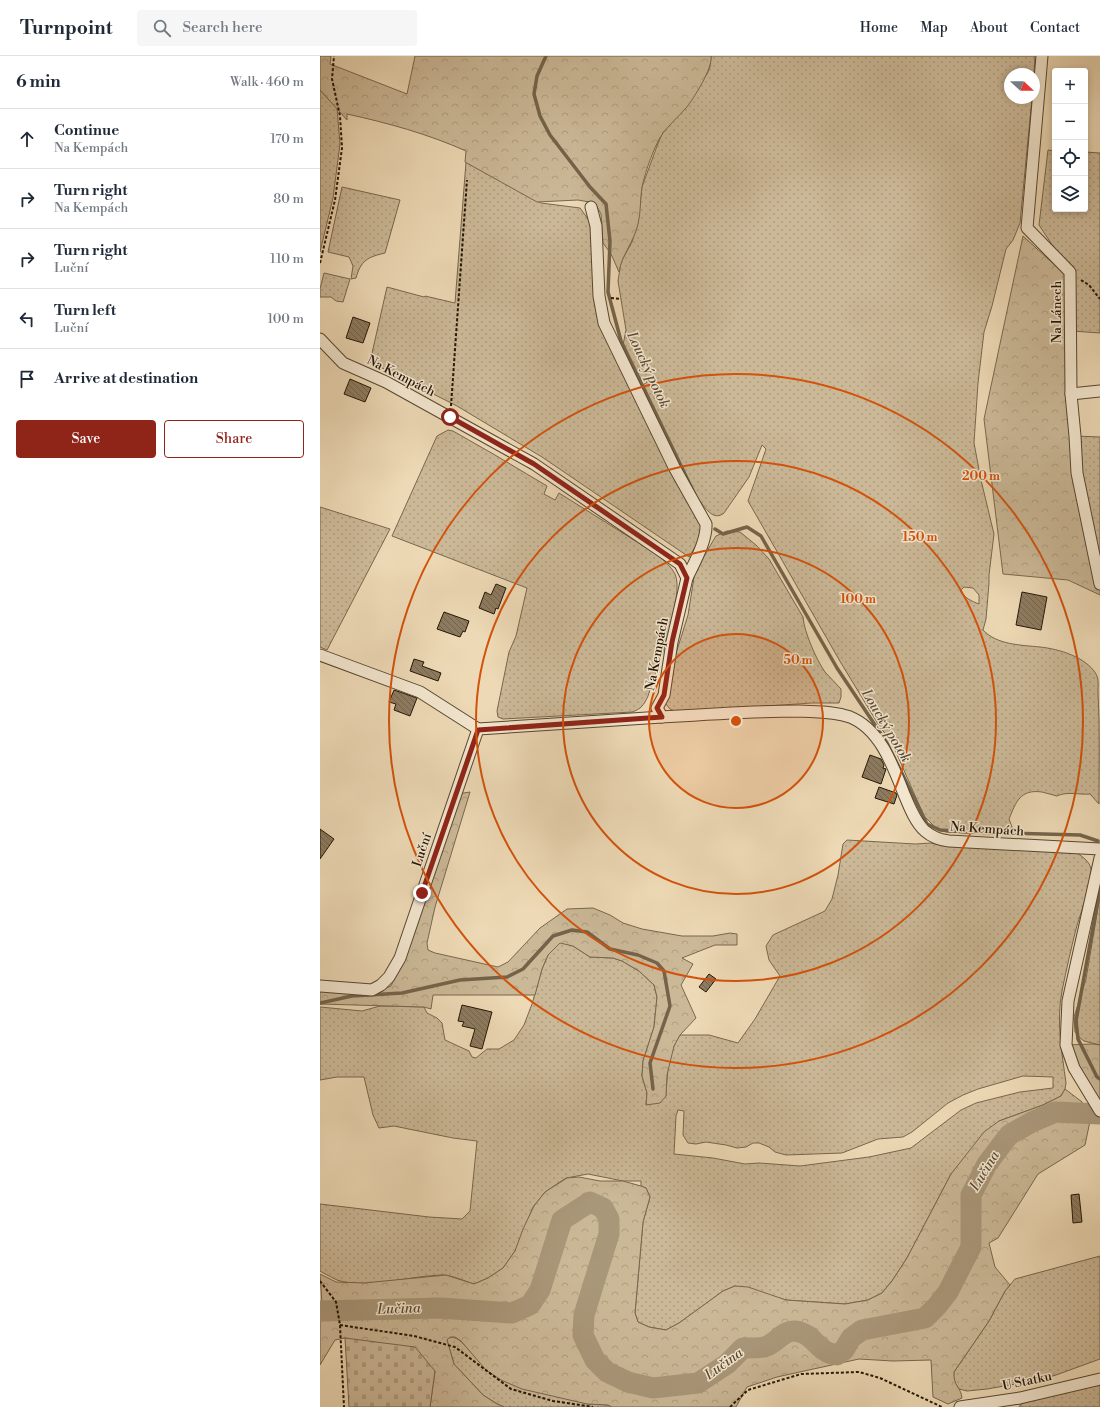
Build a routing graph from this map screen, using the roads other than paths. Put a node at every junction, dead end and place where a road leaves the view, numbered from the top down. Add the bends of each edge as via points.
1 (1042, 56) edge
2 (591, 207) dead end
3 (320, 339) edge
4 (1100, 391) edge
5 (1071, 394) junction
6 (687, 578) junction
7 (1100, 584) edge
8 (320, 655) edge
9 (662, 717) junction
10 (478, 730) junction
11 (1100, 849) edge
12 (1100, 858) edge
13 (320, 986) edge
14 (1097, 1106) edge
15 (1100, 1379) edge
16 (960, 1407) edge

1 - 5 street, Na Lánech via 1027,228 1070,272
2 - 6 street via 596,226 599,296 604,323 674,467 706,524 704,538
3 - 6 street, Na Kempách via 343,363 386,382 534,464 680,564
4 - 5 street
5 - 7 street, Na Lánech via 1077,474
6 - 9 street, Na Kempách via 672,642 664,695 657,708
8 - 10 street via 420,692
9 - 10 street
9 - 11 street, Na Kempách via 763,711 831,712 850,717 866,727 876,738 895,769 910,808 924,830 940,840
10 - 13 street, Luční via 400,958 389,977 372,990
12 - 14 street via 1068,1001 1066,1046 1074,1068
15 - 16 street, U Statku via 1020,1398

